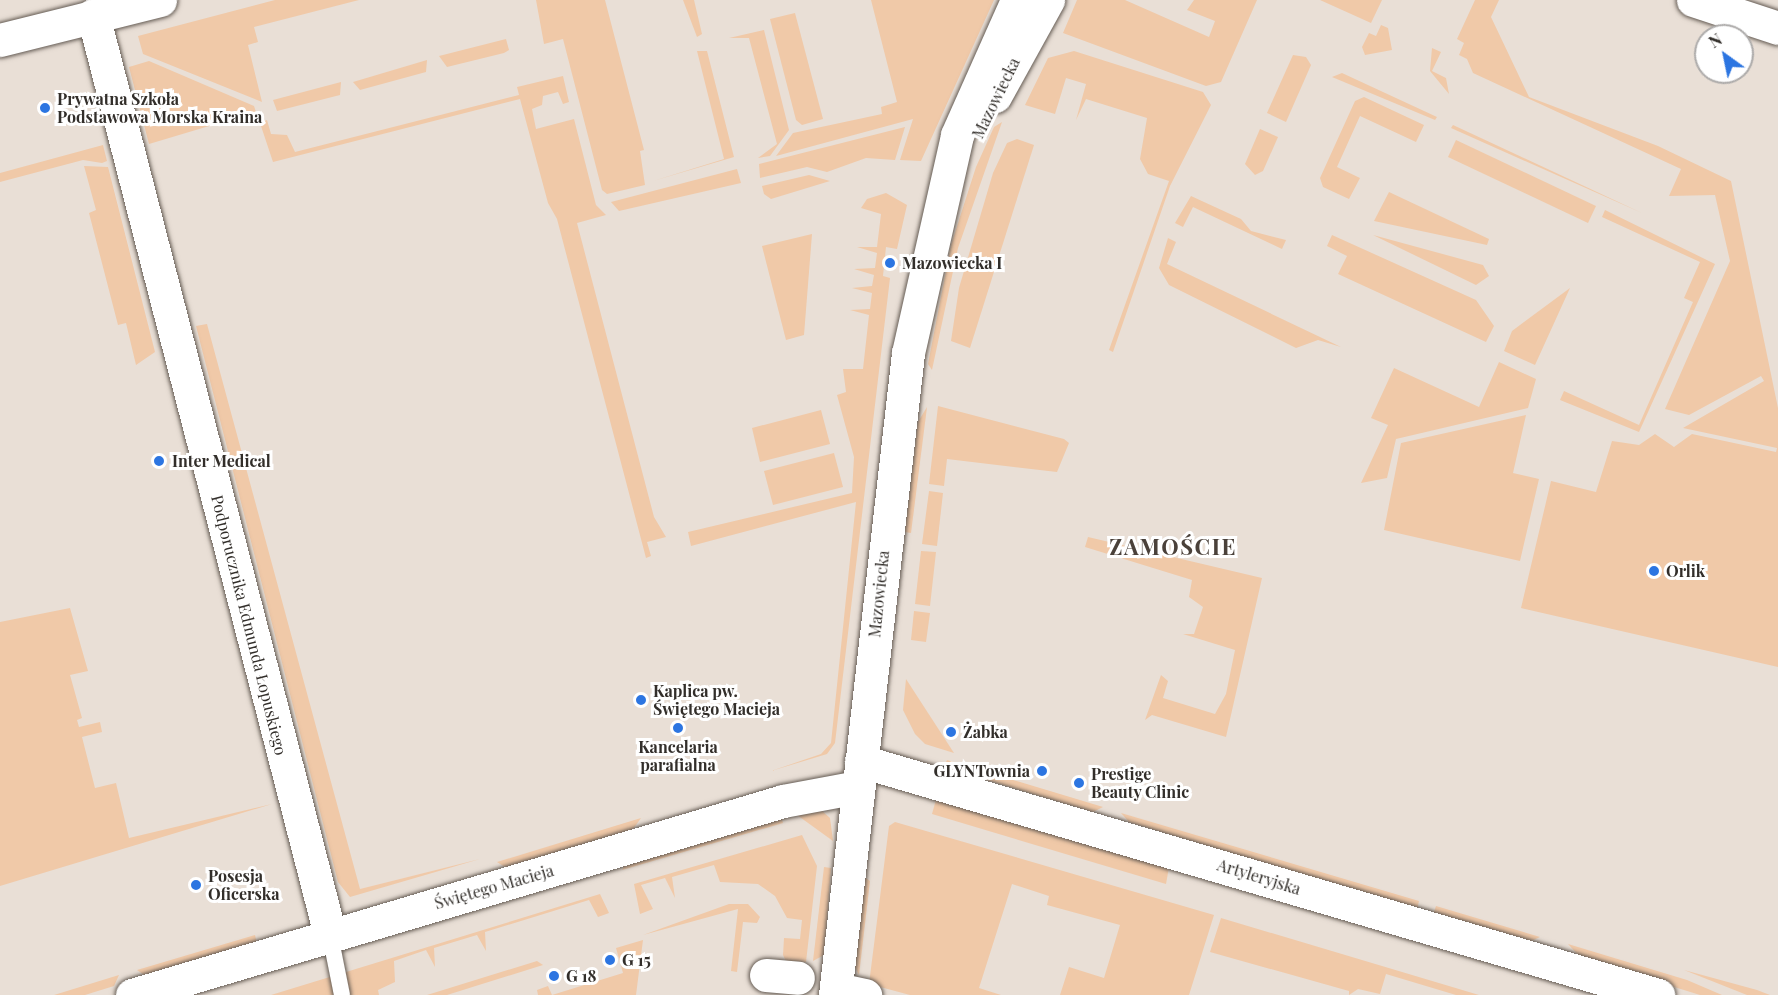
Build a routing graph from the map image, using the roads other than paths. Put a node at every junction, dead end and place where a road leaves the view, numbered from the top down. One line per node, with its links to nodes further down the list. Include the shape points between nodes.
1 (160, 0): 5 (street)
2 (1017, 0): 8 (street, Mazowiecka, via 957,135)
3 (1048, 0): 8 (street, Mazowiecka)
4 (1693, 0): 6 (street)
5 (93, 8): 7 (street); 10 (street, Podporucznika Edmunda Łopuskiego)
6 (1778, 28)
7 (0, 40)
8 (945, 196): 9 (street, Mazowiecka, via 900,405)
9 (859, 774): 10 (street, Świętego Macieja, via 783,801); 13 (street, Mazowiecka); 16 (street, Artyleryjska)
10 (330, 935): 14 (street, Świętego Macieja); 15 (lane)
11 (766, 975): 12 (street)
12 (798, 978): 13 (lane)
13 (843, 990)
14 (132, 995)
15 (342, 995)
16 (1658, 995)

